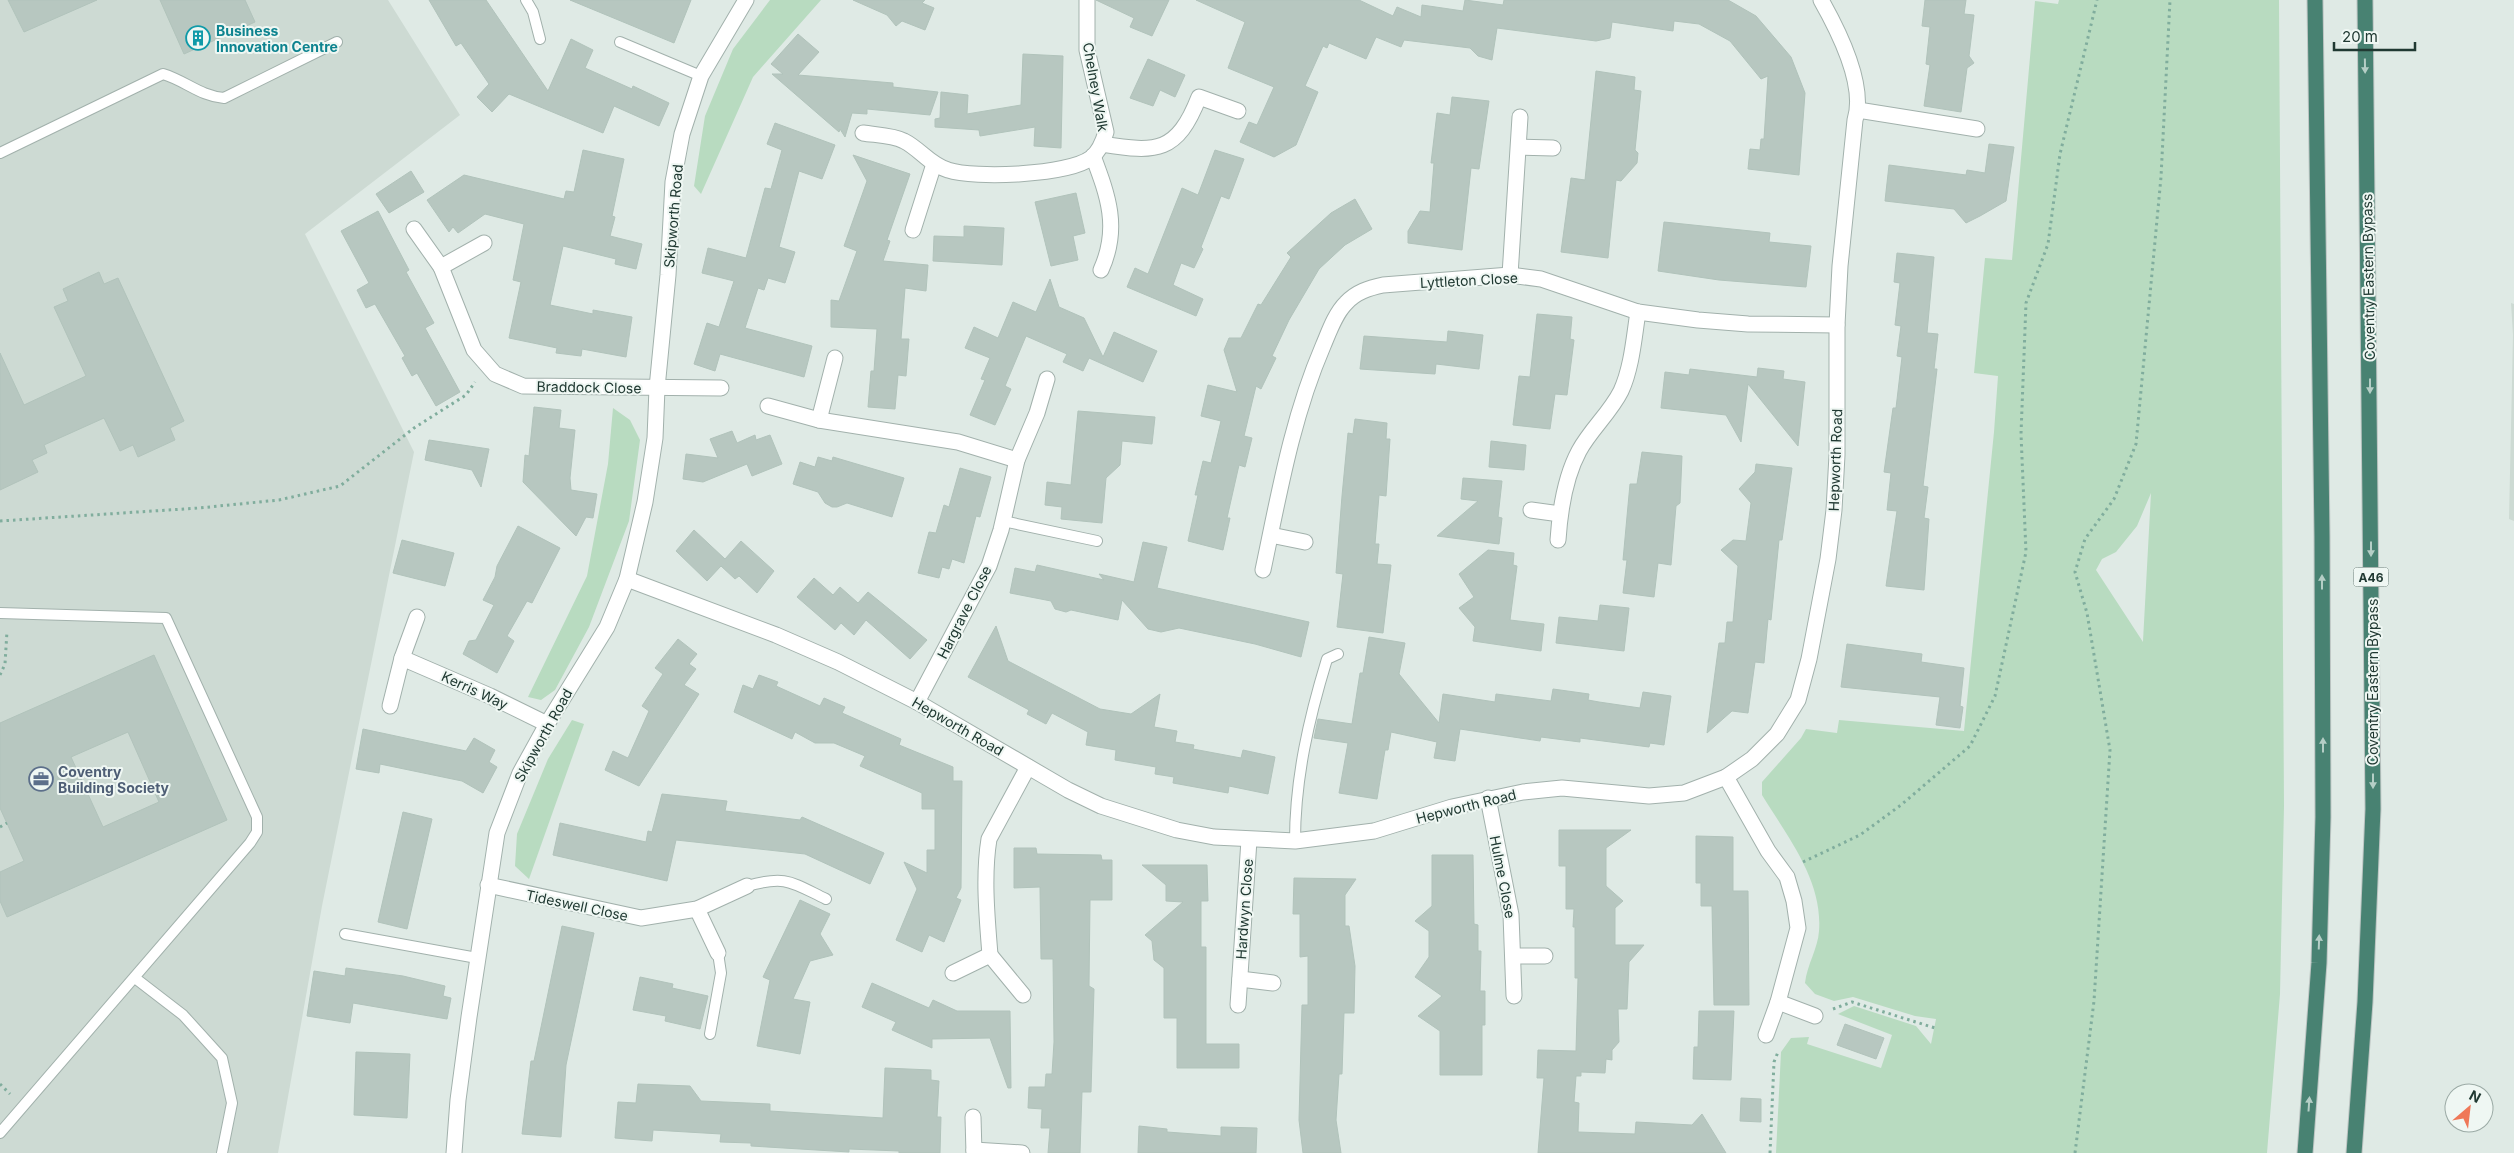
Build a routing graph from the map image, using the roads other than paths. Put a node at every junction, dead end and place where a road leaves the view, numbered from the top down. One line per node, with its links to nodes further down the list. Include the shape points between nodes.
1 (526, 0): 7 (lane, via 533,12)
2 (746, 0): 10 (street, Skipworth Road)
3 (1087, 0): 18 (street, Chelney Walk, via 1087,50 1106,132)
4 (1821, 0): 11 (street, Hepworth Road, via 1851,63)
5 (2315, 0): 84 (highway, one-way to 5, via 2319,963 2323,817)
6 (2365, 0): 85 (highway, Coventry Eastern Bypass / A46, one-way to 85, via 2373,809 2365,1002)
7 (540, 40)
8 (337, 42): 19 (lane, via 224,98 208,96 163,74)
9 (620, 42): 10 (lane)
10 (701, 76): 31 (street, Skipworth Road, via 682,134 673,182)
11 (1858, 110): 14 (street); 28 (street, Hepworth Road, via 1842,247)
12 (1238, 111): 18 (street, Chelney Walk, via 1199,97 1181,132 1164,146)
13 (1520, 117): 16 (street)
14 (1977, 129)
15 (862, 133): 20 (street, via 902,140)
16 (1519, 147): 17 (street); 26 (street)
17 (1553, 148)
18 (1098, 150): 20 (street, via 1075,165 1029,174 977,175 949,171); 25 (street, Chelney Walk, via 1110,216 1111,244)
19 (0, 153)
20 (934, 164): 22 (street)
21 (414, 229): 24 (street, Braddock Close)
22 (913, 230)
23 (484, 244): 24 (street)
24 (441, 267): 31 (street, Braddock Close, via 474,350 495,374 524,386)
25 (1101, 270)
26 (1510, 275): 27 (street, Lyttleton Close, via 1541,279); 39 (street, Lyttleton Close, via 1383,285 1362,290 1346,303 1333,322 1303,398)
27 (1638, 312): 28 (street, Lyttleton Close, via 1748,324); 37 (street, via 1622,388 1613,406 1579,450)
28 (1837, 325): 53 (street, Hepworth Road, via 1834,510 1809,659 1798,700 1777,734 1752,759)
29 (834, 358): 34 (street)
30 (1047, 379): 35 (street, Hargrave Close)
31 (657, 388): 32 (street); 44 (street, Skipworth Road, via 655,438 645,502)
32 (721, 388)
33 (768, 406): 34 (street)
34 (819, 420): 35 (street, via 958,442)
35 (1017, 460): 38 (street, Hargrave Close)
36 (1531, 510): 37 (street)
37 (1560, 514): 40 (street)
38 (1003, 521): 41 (lane); 49 (street, Hargrave Close, via 989,566)
39 (1271, 534): 42 (street); 43 (street, Lyttleton Close)
40 (1558, 540)
41 (1097, 541)
42 (1305, 542)
43 (1264, 570)
44 (627, 579): 49 (street, Hepworth Road, via 776,635); 51 (street, Skipworth Road, via 607,626)
45 (4, 613): 68 (lane, via 166,618 258,818 257,832 250,843)
46 (417, 616): 48 (street)
47 (1338, 654): 56 (lane, via 1327,659 1314,702 1299,774)
48 (402, 658): 50 (street); 51 (street, Kerris Way)
49 (917, 702): 52 (street, Hepworth Road)
50 (390, 706)
51 (547, 724): 57 (street, Skipworth Road, via 520,773 497,833)
52 (1028, 766): 55 (street, Hepworth Road, via 1101,806 1132,818 1214,837); 63 (street, via 989,839 987,911)
53 (1726, 777): 54 (street, Hepworth Road, via 1684,793 1649,796 1562,788); 73 (street, via 1782,871 1794,901 1798,928)
54 (1488, 798): 56 (street, Hepworth Road, via 1374,831); 64 (street, Hulme Close, via 1511,914)
55 (1249, 840): 56 (street, Hepworth Road); 69 (street, Hardwyn Close)
56 (1295, 841)
57 (488, 885): 60 (street, Tideswell Close, via 641,918); 66 (street, Skipworth Road)
58 (747, 886): 59 (lane, via 773,879 790,882); 60 (street, Tideswell Close)
59 (826, 898)
60 (696, 909): 62 (street)
61 (345, 934): 66 (lane)
62 (718, 953): 76 (lane, via 721,973)
63 (990, 954): 67 (street); 71 (street)
64 (1514, 956): 65 (street); 72 (street, Hulme Close)
65 (1545, 956)
66 (477, 958): 82 (street, Skipworth Road)
67 (953, 973)
68 (135, 978): 79 (lane); 81 (lane, via 183,1015 222,1058 232,1103)
69 (1240, 978): 70 (street, Hardwyn Close); 74 (street, Hardwyn Close)
70 (1273, 983)
71 (1023, 995)
72 (1514, 996)
73 (1778, 1002): 75 (street); 77 (street)
74 (1238, 1005)
75 (1814, 1016)
76 (710, 1034)
77 (1766, 1035)
78 (973, 1117): 80 (street)
79 (0, 1133)
80 (974, 1152): 83 (street)
81 (222, 1153)
82 (454, 1153)
83 (1022, 1153)
84 (2305, 1153)
85 (2354, 1153)

